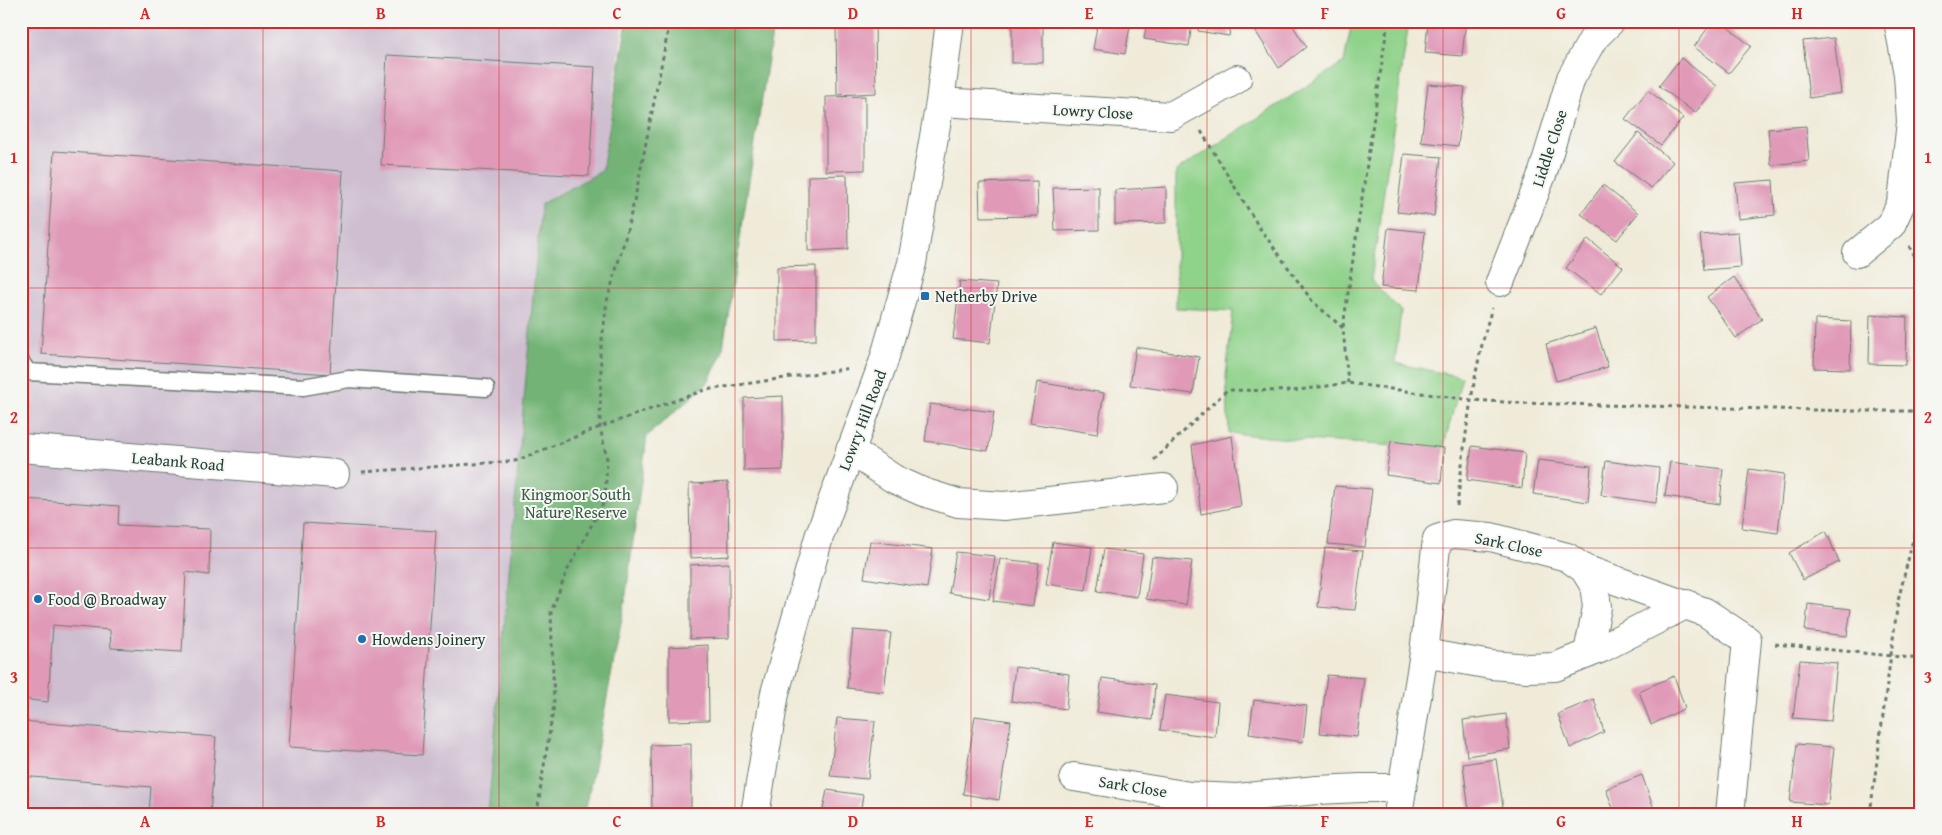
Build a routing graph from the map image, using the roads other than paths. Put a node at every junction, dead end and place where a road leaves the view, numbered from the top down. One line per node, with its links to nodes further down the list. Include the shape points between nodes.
1 (950, 21): 5 (street, Lowry Hill Road)
2 (1611, 21): 7 (street, Liddle Close, via 1593,39 1571,78 1543,172)
3 (1898, 21): 6 (street, via 1908,74 1911,122 1908,162 1902,201)
4 (1236, 79): 5 (street, Lowry Close, via 1171,116)
5 (940, 102): 11 (street, Lowry Hill Road, via 912,264 883,363)
6 (1874, 248)
7 (1500, 282)
8 (21, 362): 9 (lane, via 28,372 303,387 349,380)
9 (486, 388)
10 (21, 448): 12 (street, Leabank Road)
11 (850, 450): 13 (street, via 894,479 958,503 1004,506); 20 (street, Lowry Hill Road, via 819,537 774,693)
12 (335, 474)
13 (1164, 488)
14 (1584, 569): 15 (street, Sark Close); 16 (street, Sark Close, via 1568,556 1490,537 1453,534 1437,539); 17 (street, via 1594,585 1597,607)
15 (1687, 604): 17 (street); 21 (street, Sark Close, via 1747,640)
16 (1424, 653): 17 (street, via 1528,668 1555,667); 19 (street, Sark Close)
17 (1588, 653)
18 (1074, 777): 19 (street, Sark Close, via 1190,796 1237,798 1361,788)
19 (1400, 801)
20 (755, 814)
21 (1730, 814)

